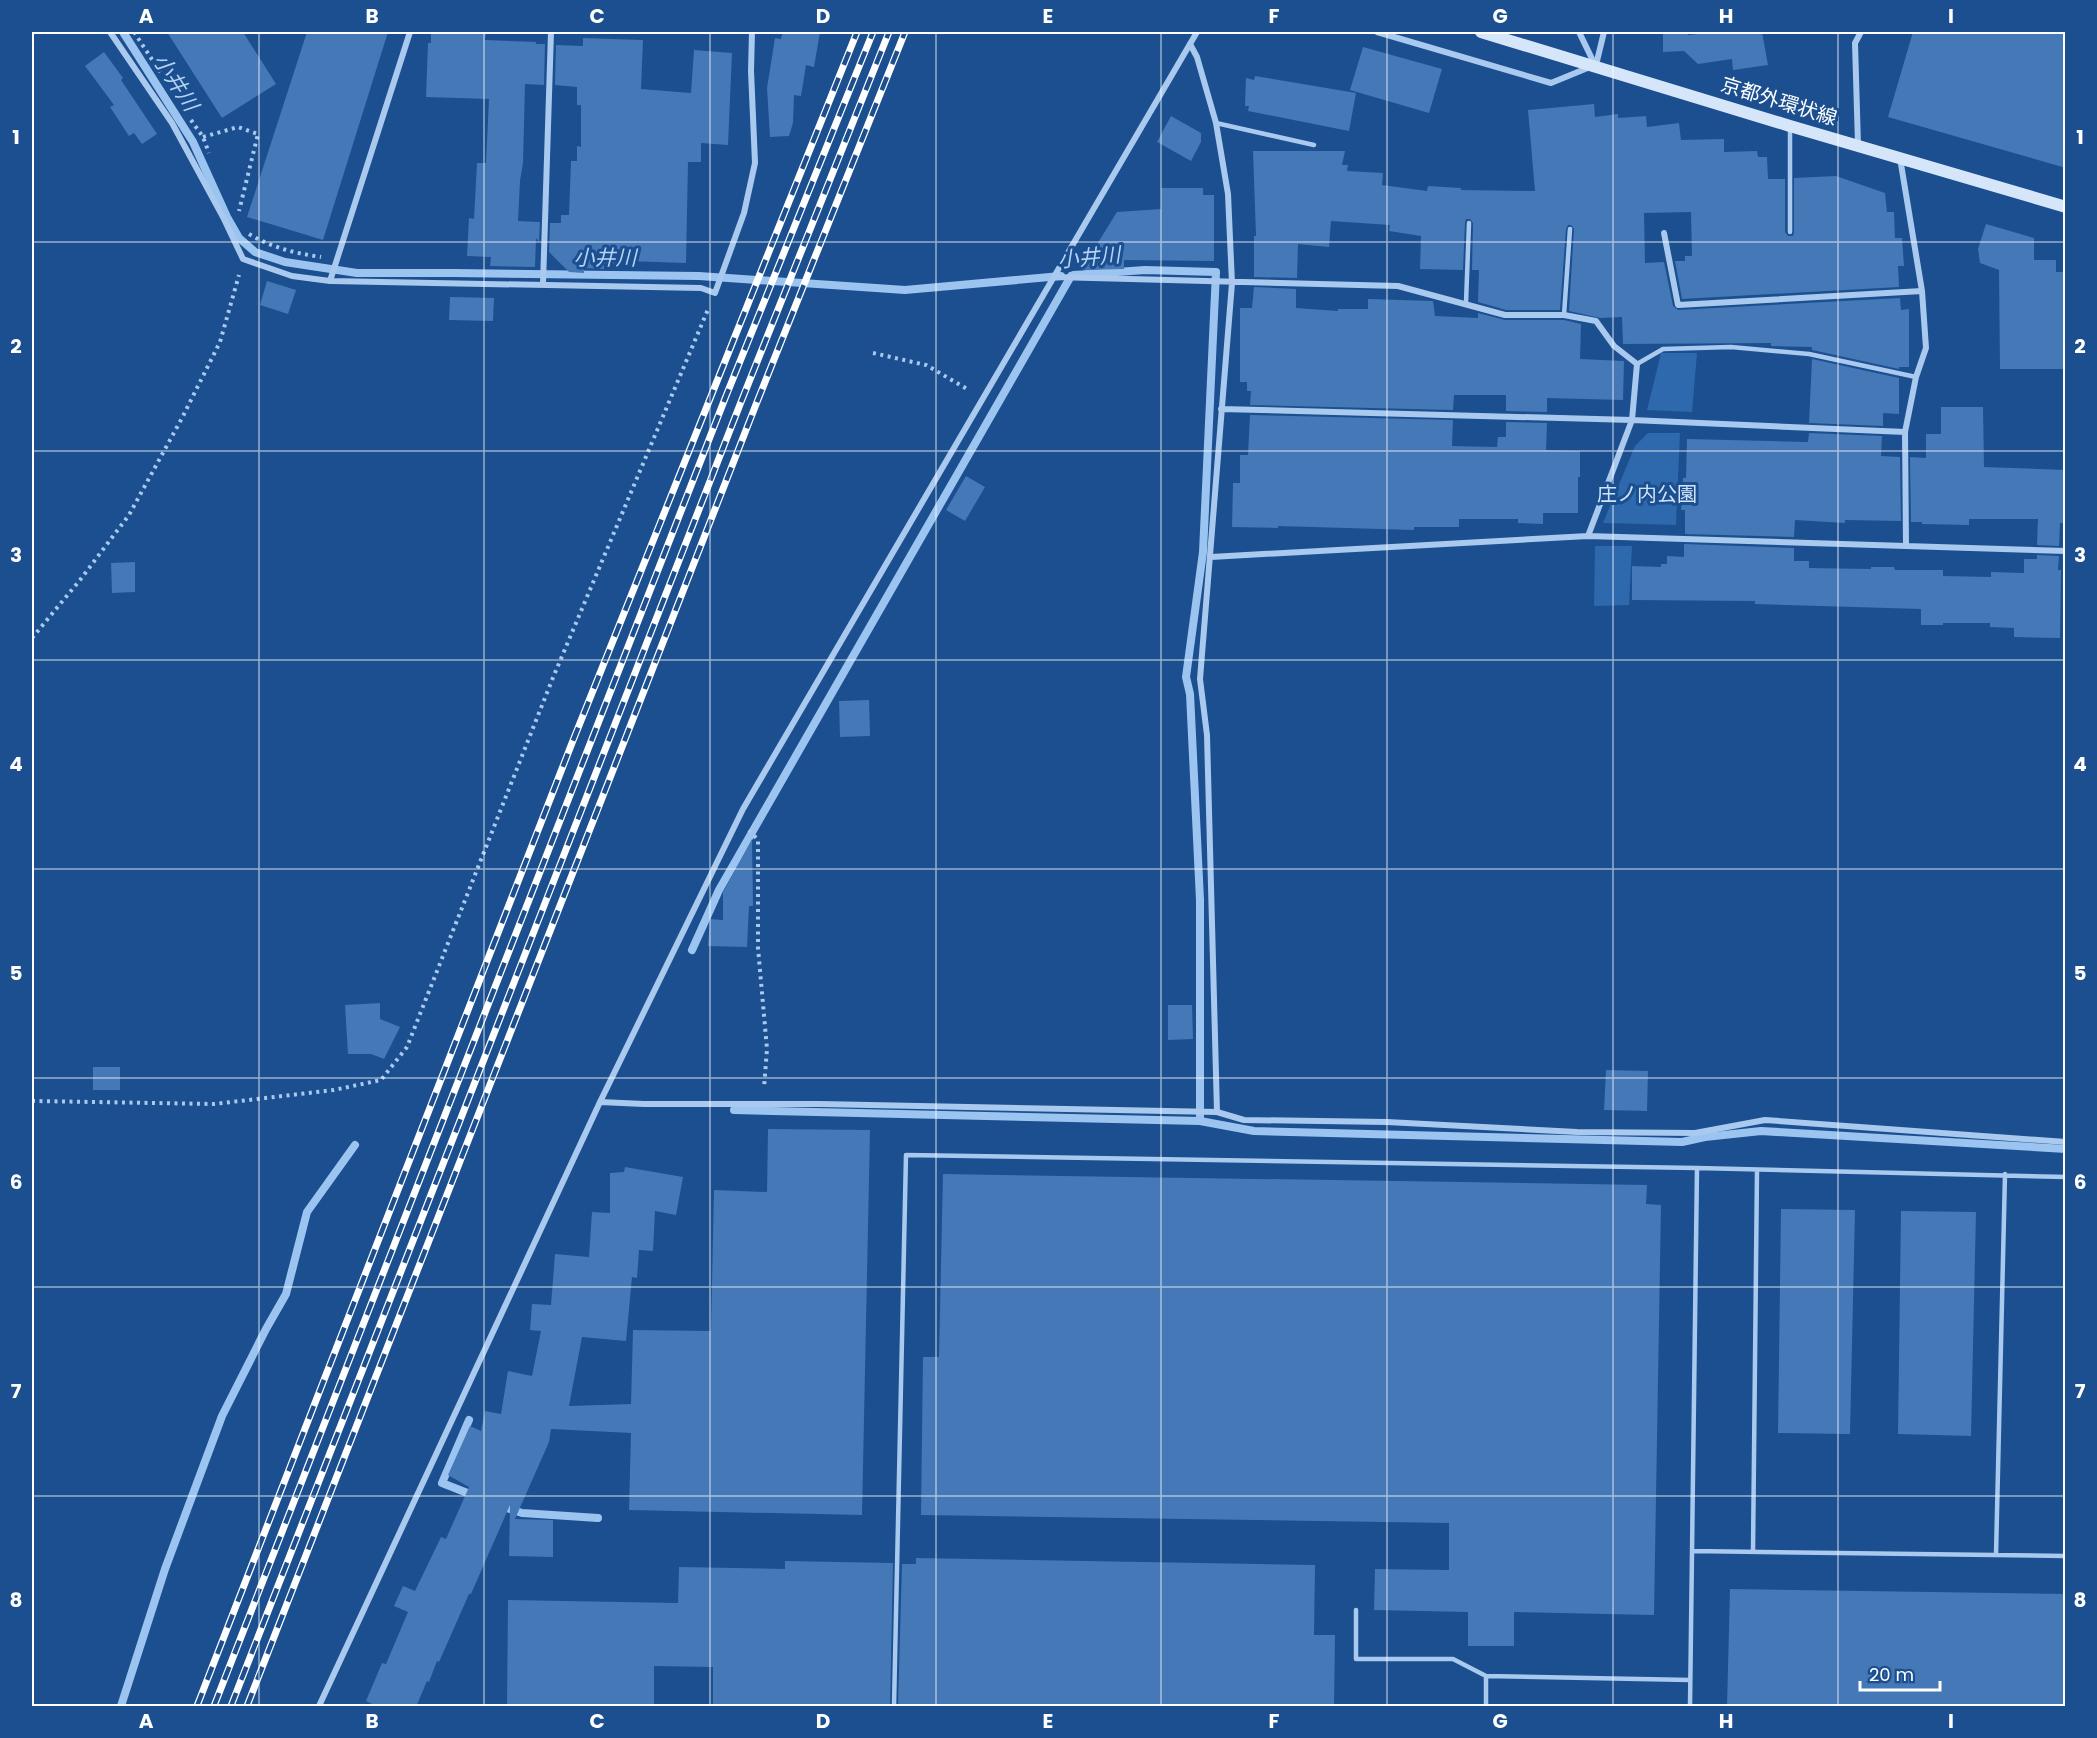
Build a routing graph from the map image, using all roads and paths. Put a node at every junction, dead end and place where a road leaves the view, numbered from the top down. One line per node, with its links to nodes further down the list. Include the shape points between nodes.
1 (110, 32): 30 (street, via 172,123)
2 (134, 32): 14 (path)
3 (410, 32): 31 (street)
4 (551, 32): 35 (street)
5 (752, 32): 37 (street, via 755,163 744,213)
6 (1197, 32): 12 (street)
7 (1377, 32): 13 (street, via 1551,83)
8 (1481, 32): 13 (main road, 京都外環状線)
9 (1579, 32): 13 (street)
10 (1604, 32): 13 (street)
11 (1861, 32): 20 (street, via 1855,43)
12 (1190, 44): 16 (street); 32 (street)
13 (1596, 65): 17 (main road, 京都外環状線)
14 (164, 78)
15 (188, 116): 18 (path)
16 (1216, 123): 19 (lane); 34 (street, via 1228,194)
17 (1790, 126): 20 (main road, 京都外環状線); 27 (lane)
18 (203, 137): 22 (path); 23 (path, via 238,127 258,134 238,214)
19 (1314, 145)
20 (1858, 145): 21 (main road, 京都外環状線)
21 (1900, 158): 24 (main road, 京都外環状線); 36 (street)
22 (212, 160)
23 (234, 206)
24 (2066, 207)
25 (1469, 223): 38 (lane)
26 (1570, 229): 39 (lane)
27 (1790, 232)
28 (247, 233): 31 (path, via 267,245)
29 (1664, 233): 36 (street, via 1678,305)
30 (243, 259): 33 (street, via 292,276); 51 (path, via 220,342 129,515)
31 (337, 260): 33 (street)
32 (1054, 276): 34 (street); 43 (street)
33 (330, 281): 35 (street)
34 (1232, 283): 38 (street, via 1398,286); 44 (street)
35 (543, 284): 37 (street, via 700,288)
36 (1922, 291): 42 (street, via 1926,348)
37 (715, 293): 53 (path, via 552,680 407,1047 381,1080 334,1090 214,1104)
38 (1466, 303): 39 (street, via 1505,315)
39 (1564, 315): 41 (street, via 1596,321 1614,346)
40 (873, 353): 43 (path, via 926,365)
41 (1638, 364): 42 (lane, via 1663,349 1731,347 1809,354); 45 (street)
42 (1916, 377): 46 (street)
43 (983, 398): 52 (street)
44 (1221, 409): 45 (street); 50 (street)
45 (1632, 420): 46 (street); 47 (street)
46 (1905, 432): 48 (street)
47 (1588, 536): 48 (street); 50 (street)
48 (1906, 545): 49 (street)
49 (2066, 551)
50 (1211, 557): 56 (street, via 1200,679 1207,735)
51 (32, 638)
52 (739, 817): 54 (street); 55 (path, via 758,840 758,948 767,1049)
53 (32, 1101)
54 (600, 1102): 55 (street); 69 (street)
55 (762, 1104): 56 (street)
56 (1217, 1112): 57 (street, via 1244,1120 1387,1122 1577,1132 1695,1133 1765,1120)
57 (2066, 1142)
58 (1697, 1168): 59 (lane); 62 (lane); 70 (lane, via 906,1155)
59 (1757, 1170): 60 (lane); 63 (lane)
60 (2004, 1174): 61 (lane); 64 (lane)
61 (2066, 1177)
62 (1692, 1551): 63 (lane); 68 (lane)
63 (1753, 1552): 64 (lane)
64 (1996, 1555): 65 (lane)
65 (2066, 1556)
66 (1356, 1610): 67 (lane, via 1356,1659 1453,1659)
67 (1486, 1677): 68 (lane); 71 (lane)
68 (1690, 1680): 72 (lane)
69 (319, 1707)
70 (894, 1707)
71 (1486, 1707)
72 (1690, 1707)

